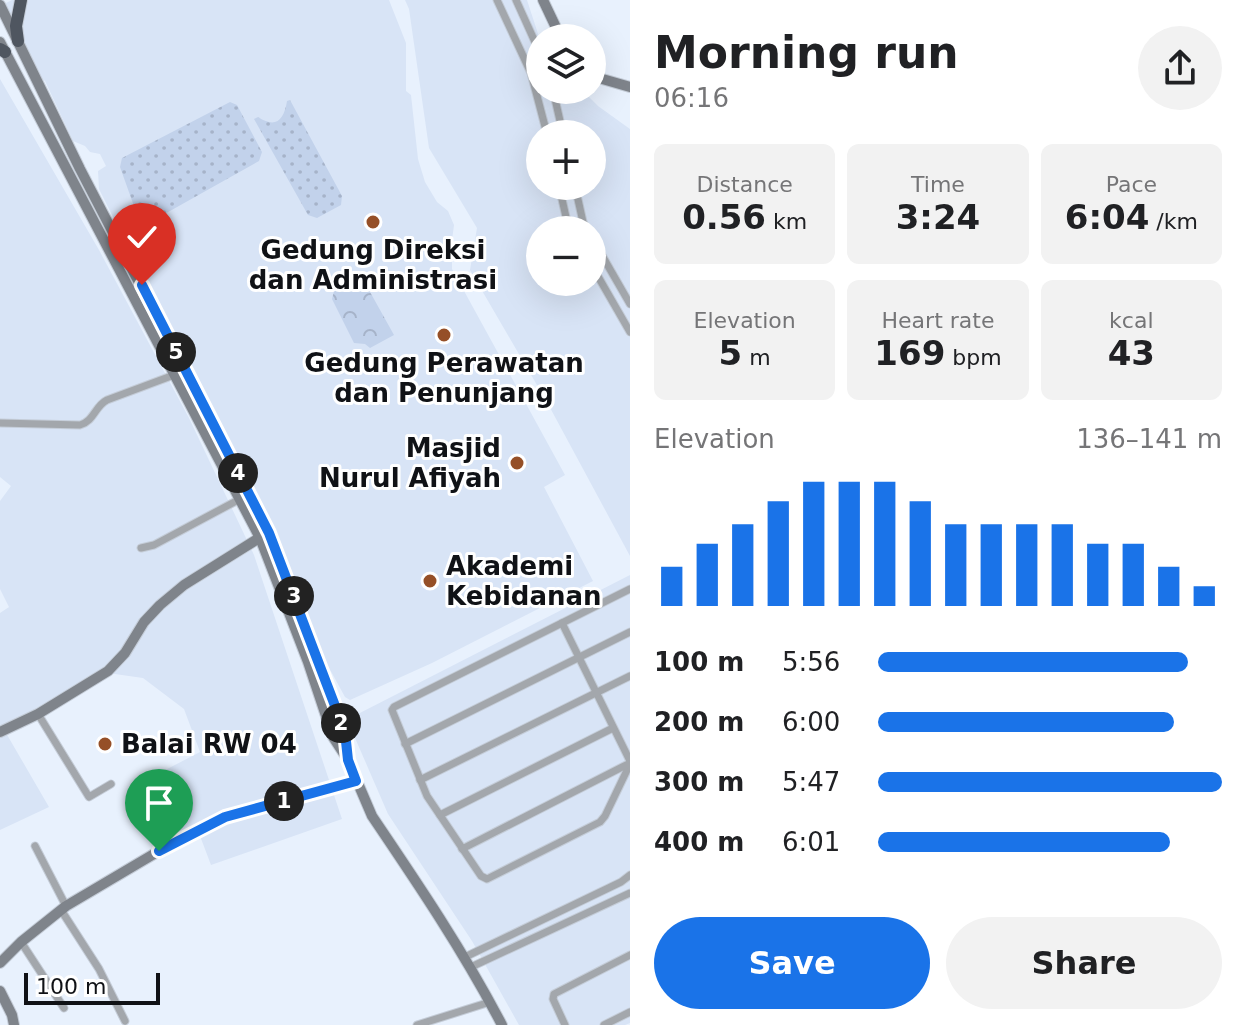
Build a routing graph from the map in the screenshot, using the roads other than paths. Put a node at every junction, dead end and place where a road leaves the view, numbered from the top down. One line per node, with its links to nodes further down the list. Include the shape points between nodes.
1 (21, 0): 8 (highway)
2 (497, 0): 10 (street)
3 (516, 0): 6 (street)
4 (543, 0): 7 (main road)
5 (0, 5): 8 (main road)
6 (527, 24)
7 (554, 24)
8 (18, 41): 13 (main road)
9 (2, 48): 15 (main road)
10 (526, 62)
11 (606, 80): 12 (main road)
12 (630, 87)
13 (130, 261): 15 (main road); 22 (main road)
14 (606, 262): 17 (street)
15 (118, 268): 19 (main road)
16 (606, 290): 18 (street)
17 (630, 304)
18 (630, 332)
19 (174, 375): 20 (street, via 101,403 80,425); 21 (main road)
20 (0, 423)
21 (240, 499): 22 (main road); 23 (street)
22 (264, 535): 30 (main road, via 184,585 144,622 108,671); 36 (main road, via 324,690 333,737)
23 (141, 548)
24 (630, 589): 25 (street)
25 (562, 623): 27 (street); 33 (street, via 394,707)
26 (630, 632): 27 (street)
27 (579, 658): 29 (street); 33 (street)
28 (630, 676): 29 (street)
29 (596, 693): 31 (street); 35 (street)
30 (38, 714): 32 (main road); 37 (street, via 89,797)
31 (613, 728): 34 (street); 38 (street)
32 (1, 729)
33 (405, 744): 35 (street)
34 (630, 763): 40 (street); 40 (street, via 600,822 487,879)
35 (420, 780): 38 (street)
36 (356, 781): 43 (main road, via 225,817); 46 (main road, via 372,816)
37 (111, 784)
38 (440, 815): 40 (street)
39 (35, 846): 43 (street)
40 (462, 849)
41 (630, 875): 46 (street)
42 (630, 893): 46 (street)
43 (63, 908): 44 (main road); 52 (street)
44 (21, 942): 47 (main road); 50 (street)
45 (630, 955): 56 (street, via 554,994)
46 (468, 962): 49 (main road)
47 (0, 963)
48 (0, 991): 53 (main road)
49 (490, 1002): 54 (street); 55 (main road)
50 (64, 1008)
51 (630, 1012): 57 (street)
52 (125, 1021)
53 (14, 1025)
54 (417, 1025)
55 (502, 1025)
56 (565, 1025)
57 (604, 1025)

